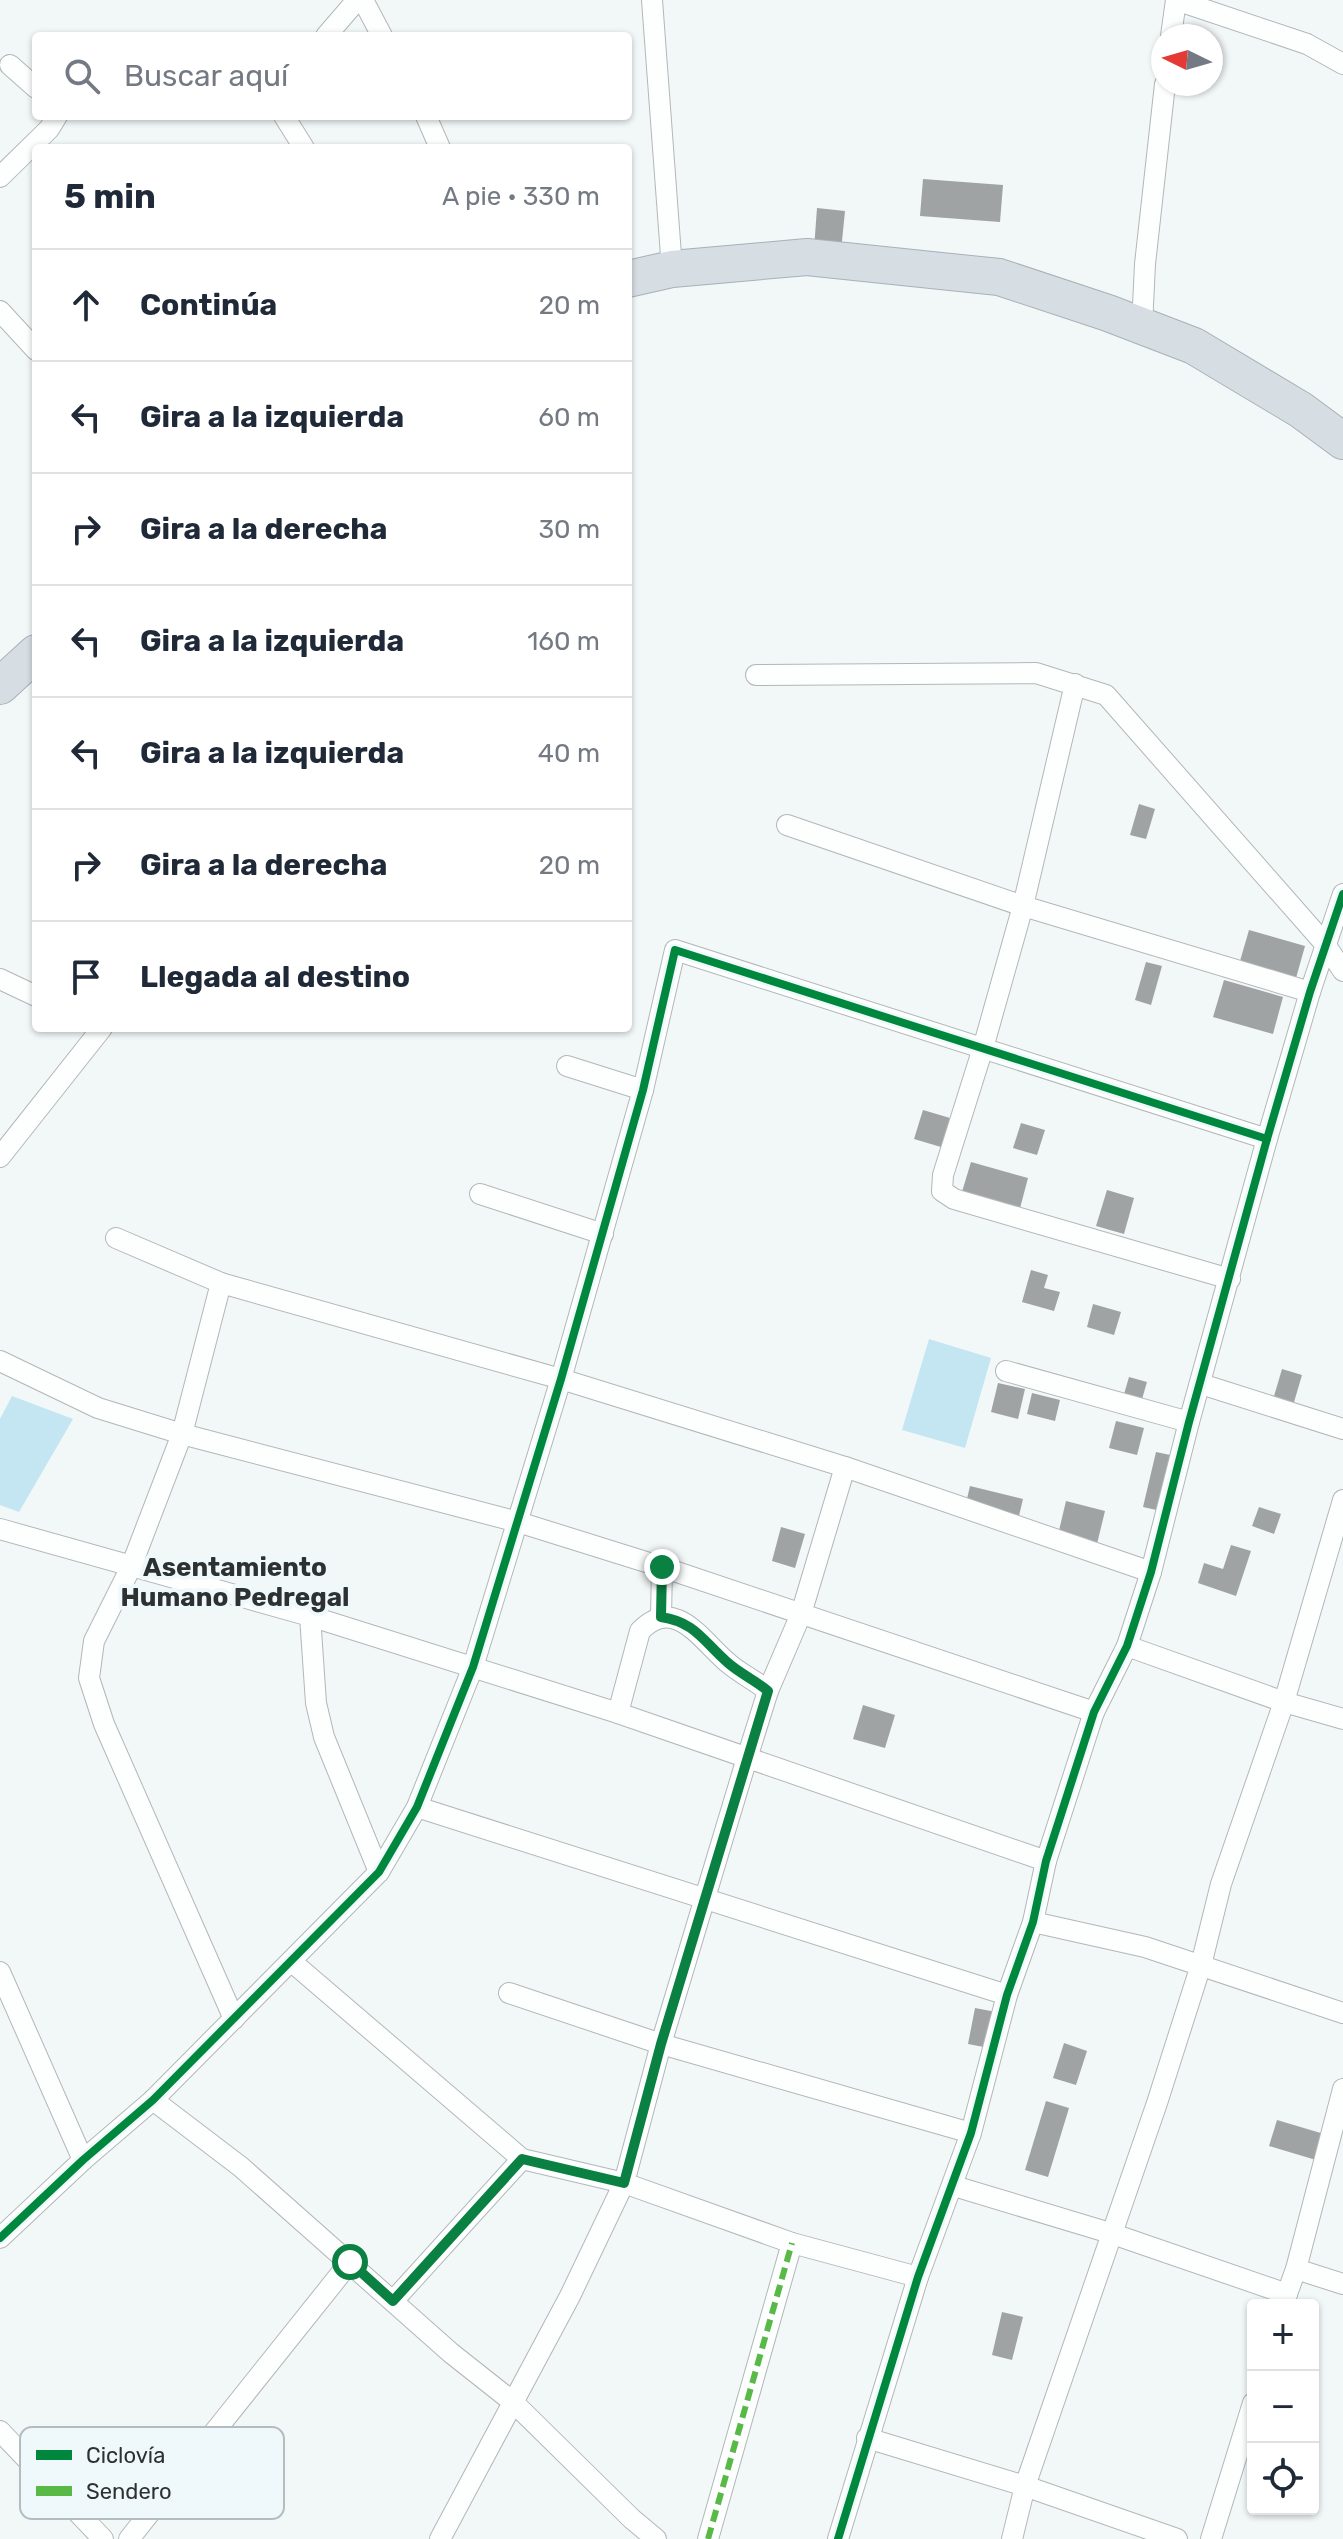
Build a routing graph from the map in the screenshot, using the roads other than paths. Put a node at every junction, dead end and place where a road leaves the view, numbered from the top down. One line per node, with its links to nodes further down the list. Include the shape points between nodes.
1 (360, 0): 5 (street); 6 (street)
2 (652, 0): 19 (street)
3 (1176, 0): 4 (street); 7 (street, via 1307,44)
4 (1173, 24)
5 (330, 32)
6 (380, 32)
7 (1343, 64)
8 (10, 65): 9 (street)
9 (32, 84)
10 (1164, 96): 22 (street)
11 (55, 120): 14 (street)
12 (286, 120): 15 (street)
13 (428, 120): 16 (street)
14 (34, 144)
15 (302, 144)
16 (438, 144)
17 (32, 146): 18 (street)
18 (0, 177)
19 (672, 269): 20 (highway); 22 (highway, via 807,257 999,277)
20 (632, 278)
21 (0, 311): 23 (street)
22 (1142, 326): 24 (highway, via 1194,346)
23 (32, 346)
24 (1343, 441)
25 (32, 657): 28 (highway)
26 (756, 675): 27 (street, via 1036,673)
27 (1075, 684): 31 (street); 32 (street, via 1106,695)
28 (0, 686)
29 (787, 825): 31 (street)
30 (1343, 894): 32 (street)
31 (1023, 906): 35 (street); 38 (street)
32 (1325, 944): 33 (street); 35 (street)
33 (1343, 971)
34 (0, 979): 36 (street)
35 (1310, 992): 41 (street)
36 (32, 994)
37 (99, 1032): 42 (street)
38 (983, 1048): 40 (street, via 675,950); 41 (street); 46 (street, via 942,1191 954,1199)
39 (567, 1066): 40 (street)
40 (643, 1090): 44 (street)
41 (1267, 1139): 46 (street)
42 (0, 1157)
43 (480, 1194): 44 (street)
44 (603, 1234): 50 (street)
45 (116, 1238): 47 (street)
46 (1230, 1279): 51 (street)
47 (221, 1283): 50 (street); 54 (street)
48 (0, 1361): 54 (street, via 98,1408)
49 (1006, 1371): 52 (street)
50 (561, 1379): 55 (street); 57 (street)
51 (1201, 1384): 52 (street); 53 (street)
52 (1189, 1422): 61 (street)
53 (1343, 1429)
54 (182, 1434): 57 (street); 59 (street)
55 (845, 1467): 61 (street); 62 (street)
56 (1343, 1500): 68 (street)
57 (518, 1522): 60 (street); 66 (street)
58 (0, 1529): 59 (street)
59 (131, 1567): 63 (street); 84 (street, via 94,1641 89,1678 104,1724)
60 (662, 1567): 62 (street); 64 (street)
61 (1151, 1572): 65 (street)
62 (801, 1614): 67 (street); 69 (street)
63 (310, 1616): 66 (street); 75 (street, via 316,1703 324,1737)
64 (661, 1617): 67 (street, via 695,1630 727,1662); 70 (street, via 640,1631)
65 (1127, 1646): 68 (street); 69 (street)
66 (473, 1667): 70 (street); 73 (street)
67 (768, 1691): 72 (street)
68 (1284, 1702): 71 (street); 79 (street, via 1221,1884)
69 (1094, 1712): 74 (street)
70 (618, 1713): 72 (street)
71 (1343, 1719)
72 (747, 1758): 74 (street); 76 (street)
73 (417, 1807): 75 (street); 76 (street)
74 (1046, 1861): 77 (street)
75 (379, 1872): 78 (street)
76 (706, 1898): 82 (street); 85 (street)
77 (1033, 1922): 79 (street); 82 (street)
78 (292, 1962): 84 (street); 90 (street)
79 (1201, 1965): 83 (street); 94 (street)
80 (0, 1972): 91 (street)
81 (509, 1993): 85 (street)
82 (1007, 1995): 89 (street)
83 (1343, 2013)
84 (234, 2019): 87 (street)
85 (661, 2044): 89 (street); 92 (street)
86 (1343, 2089): 88 (street)
87 (153, 2100): 91 (street); 97 (street, via 241,2167)
88 (1340, 2113): 98 (street)
89 (971, 2133): 93 (street)
90 (522, 2159): 92 (street); 103 (street)
91 (83, 2160): 95 (street)
92 (624, 2183): 96 (street); 104 (street)
93 (954, 2186): 94 (street); 99 (street)
94 (1110, 2233): 101 (street); 110 (street)
95 (0, 2238)
96 (792, 2243): 99 (street); 117 (street)
97 (350, 2262): 103 (street); 106 (street)
98 (1296, 2269): 100 (street); 102 (street)
99 (918, 2277): 108 (street)
100 (1343, 2284)
101 (1282, 2299)
102 (1285, 2299)
103 (393, 2301): 104 (street)
104 (513, 2402): 115 (street); 116 (street)
105 (1247, 2422): 121 (street)
106 (218, 2427)
107 (0, 2431): 109 (street)
108 (867, 2438): 110 (street); 118 (street)
109 (20, 2452)
110 (1025, 2486): 119 (street); 120 (street)
111 (84, 2519): 113 (street)
112 (145, 2519): 114 (street)
113 (103, 2539)
114 (129, 2539)
115 (440, 2539)
116 (656, 2539)
117 (708, 2539)
118 (838, 2539)
119 (1012, 2539)
120 (1177, 2539)
121 (1211, 2539)

